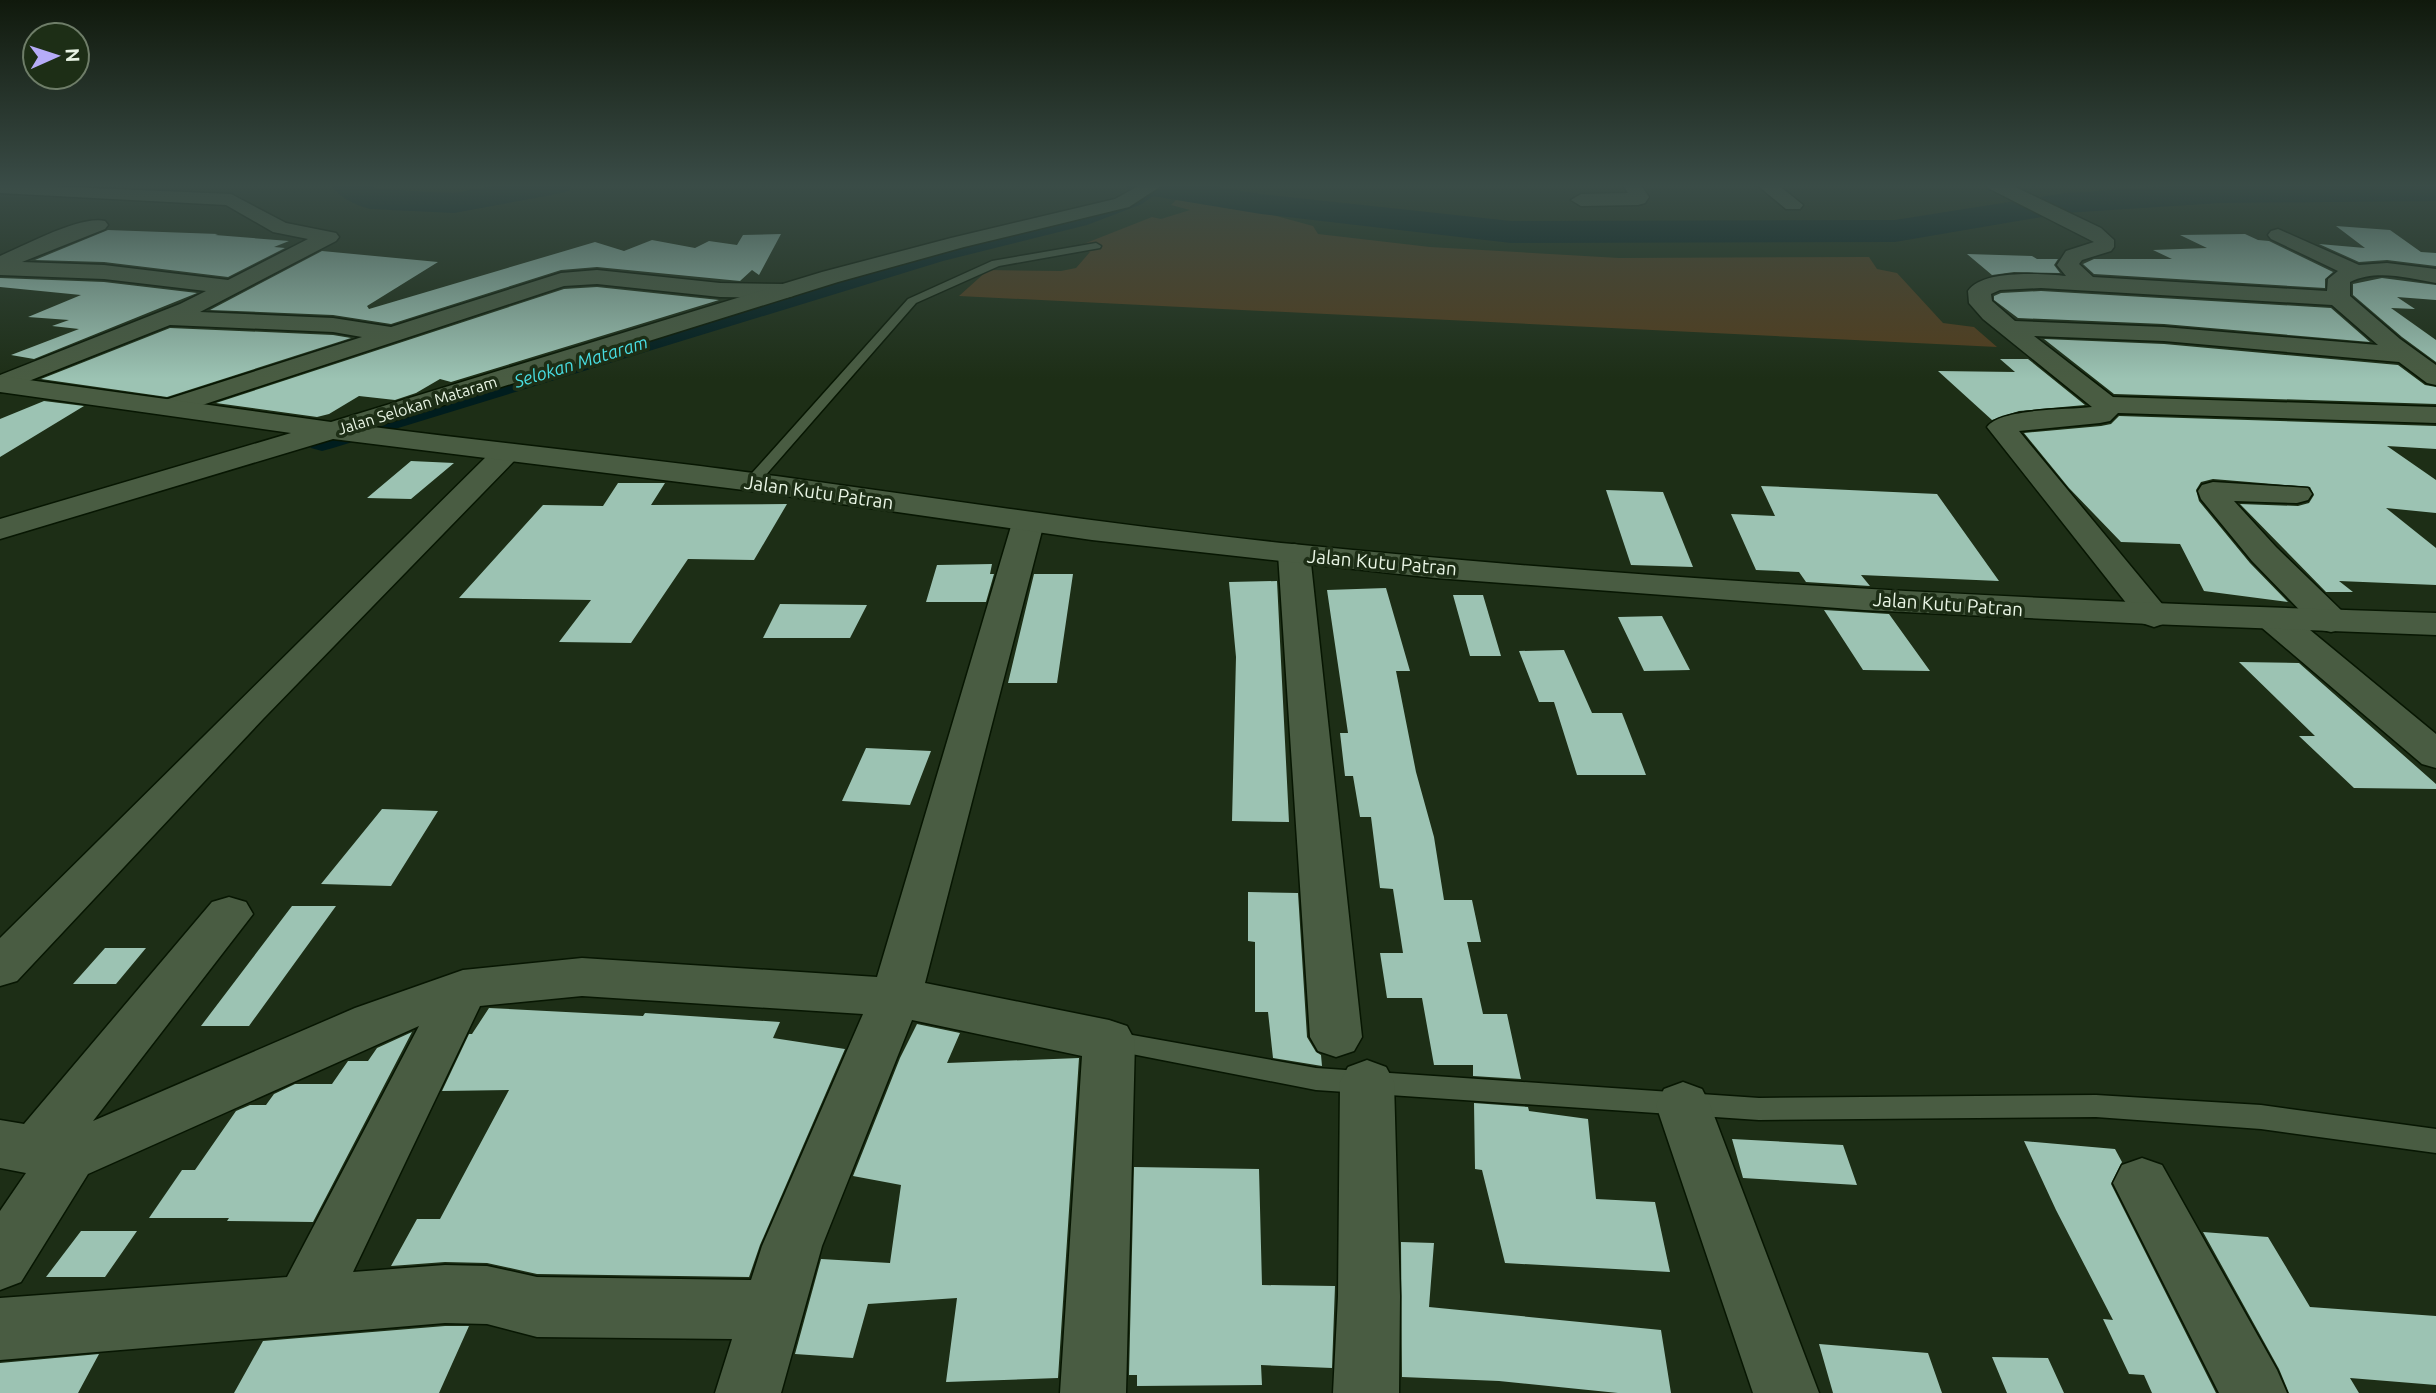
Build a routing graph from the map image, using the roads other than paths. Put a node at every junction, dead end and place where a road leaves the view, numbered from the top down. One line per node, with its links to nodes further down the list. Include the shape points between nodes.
1 (37, 249): 7 (street)
2 (305, 249): 12 (street)
3 (933, 249): 13 (street, Jalan Selokan Mataram)
4 (1078, 249): 28 (lane, via 996,263 912,301)
5 (2097, 249): 11 (street, via 2074,256 2068,265)
6 (2308, 249): 8 (street)
7 (0, 266): 9 (street)
8 (2355, 271): 10 (street); 15 (street, via 2339,279)
9 (104, 272): 12 (street); 14 (street)
10 (2436, 276)
11 (2086, 283): 15 (street); 17 (street, via 1996,284 1979,291 1981,303)
12 (230, 287): 16 (street)
13 (785, 291): 18 (street, via 720,290 597,277 561,280); 26 (street, Jalan Selokan Mataram)
14 (53, 294)
15 (2338, 298): 20 (street)
16 (166, 318): 18 (street, via 333,326); 22 (street)
17 (2009, 328): 20 (street); 23 (street)
18 (394, 334): 24 (street)
19 (2436, 346): 20 (street)
20 (2398, 349): 21 (street)
21 (2436, 377)
22 (1, 384): 24 (street, Jalan Kutu Patran)
23 (2106, 405): 25 (street); 33 (street, via 2100,415 2001,427)
24 (172, 407): 26 (street, Jalan Kutu Patran)
25 (2436, 415)
26 (341, 430): 27 (street, Jalan Kutu Patran); 31 (street, Jalan Selokan Mataram)
27 (506, 453): 28 (street, Jalan Kutu Patran); 39 (street)
28 (752, 482): 30 (street, Jalan Kutu Patran)
29 (2297, 494): 35 (street, via 2213,491 2264,554)
30 (1028, 523): 32 (street, Jalan Kutu Patran); 41 (street)
31 (0, 529)
32 (1294, 554): 33 (street, Jalan Kutu Patran, via 1576,579); 43 (street)
33 (2154, 616): 34 (street, Jalan Kutu Patran)
34 (2274, 620): 35 (street, Jalan Kutu Patran); 37 (street)
35 (2331, 621): 36 (street, Jalan Kutu Patran)
36 (2436, 624)
37 (2436, 755)
38 (229, 914): 46 (street)
39 (0, 968)
40 (463, 989): 41 (street, via 582,976); 46 (street); 49 (street)
41 (896, 997): 42 (street); 50 (street, via 797,1235)
42 (1109, 1041): 43 (lane, via 1316,1079); 54 (street)
43 (1351, 1059): 44 (lane); 55 (street, via 1369,1296)
44 (1682, 1105): 45 (lane, via 1759,1109 2096,1107 2260,1117); 56 (street)
45 (2436, 1141)
46 (35, 1150): 48 (street)
47 (2142, 1183): 57 (street)
48 (0, 1262)
49 (305, 1305): 50 (street, via 445,1294 487,1295 537,1307); 51 (street)
50 (771, 1310): 52 (street)
51 (0, 1329)
52 (748, 1393): 53 (street)
53 (766, 1393)
54 (1093, 1393)
55 (1366, 1393)
56 (1786, 1393)
57 (2254, 1393)

